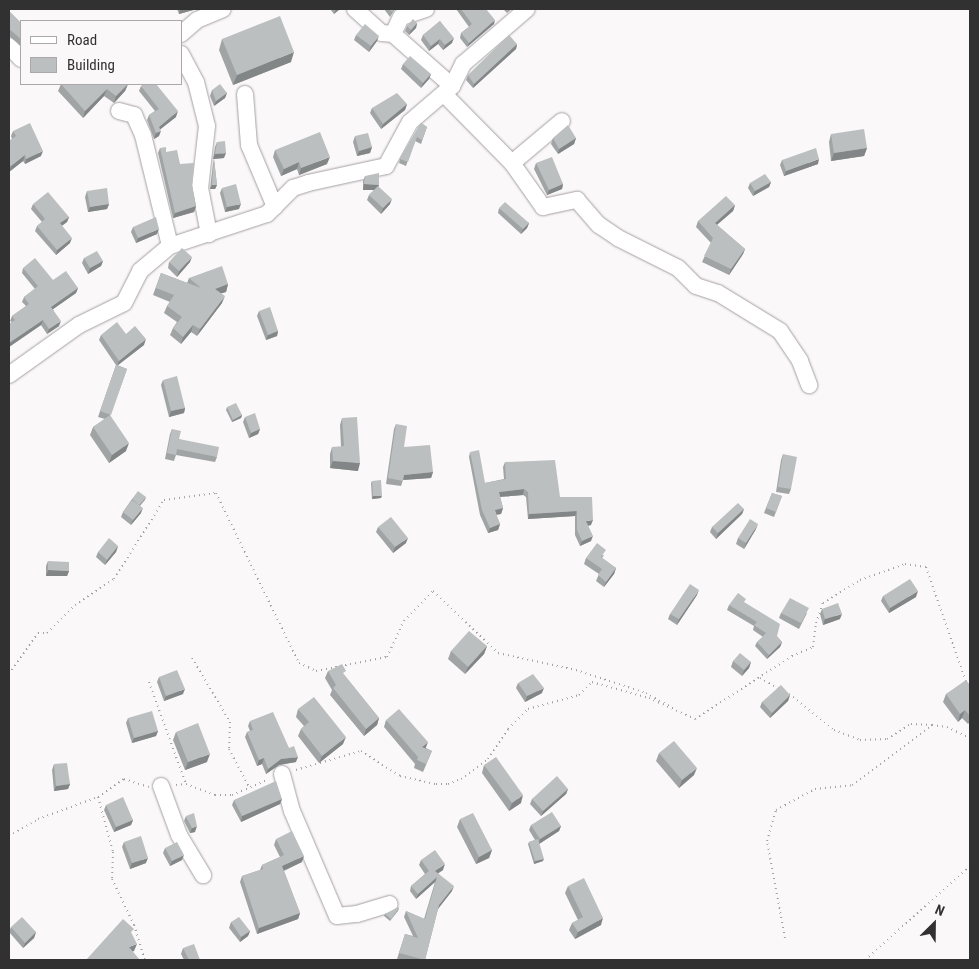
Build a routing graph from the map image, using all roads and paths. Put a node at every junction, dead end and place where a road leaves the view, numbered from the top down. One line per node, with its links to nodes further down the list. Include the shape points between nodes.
1 (223, 9): 5 (street, via 197,20)
2 (355, 9): 6 (street, via 382,33)
3 (426, 9): 6 (street, via 400,16)
4 (527, 9): 10 (street, via 463,64)
5 (182, 33)
6 (393, 34): 10 (street)
7 (9, 46): 9 (street)
8 (182, 56): 16 (street, via 196,82 207,126 200,188)
9 (20, 58)
10 (448, 90): 14 (street); 15 (street, via 410,122 386,166 293,188)
11 (245, 94): 15 (street, via 249,145)
12 (119, 111): 17 (street, via 134,115 143,135)
13 (562, 121): 14 (street)
14 (512, 163): 19 (street, via 543,207 577,200 599,225 618,238 678,268 696,286 718,293 780,332 800,361)
15 (275, 207): 16 (street, via 267,214)
16 (209, 234): 17 (street)
17 (170, 246): 18 (street, via 140,271 124,303 79,325)
18 (9, 375)
19 (809, 384)
20 (192, 658): 31 (path, via 230,722 229,749)
21 (9, 674): 25 (path, via 38,633 47,633 75,605 114,579 164,500 216,493 299,663 316,671 388,657 404,621 433,591 498,653 576,670 646,693)
22 (760, 678): 24 (path, via 792,656 813,647 823,603 860,580 905,564 926,567); 25 (path); 26 (path, via 790,695 834,730 860,740 887,739 910,724)
23 (149, 682): 29 (path)
24 (967, 684)
25 (695, 719): 28 (path, via 649,698 592,682 579,694 528,710 508,729 488,759 461,779 448,784 420,782 400,776 361,750)
26 (932, 725): 27 (path, via 947,727); 37 (path, via 852,785 815,789 776,810 767,841)
27 (970, 738)
28 (282, 774): 31 (path); 36 (street, via 292,811 337,916 357,914)
29 (186, 784): 30 (path); 31 (path, via 215,795 232,796)
30 (161, 786): 32 (path, via 149,787 124,779); 35 (street, via 179,835)
31 (249, 787)
32 (98, 797): 33 (path, via 38,819); 38 (path, via 113,852 112,879 134,925)
33 (9, 836)
34 (970, 866): 39 (path)
35 (203, 875)
36 (389, 904)
37 (785, 938)
38 (145, 960)
39 (865, 960)

